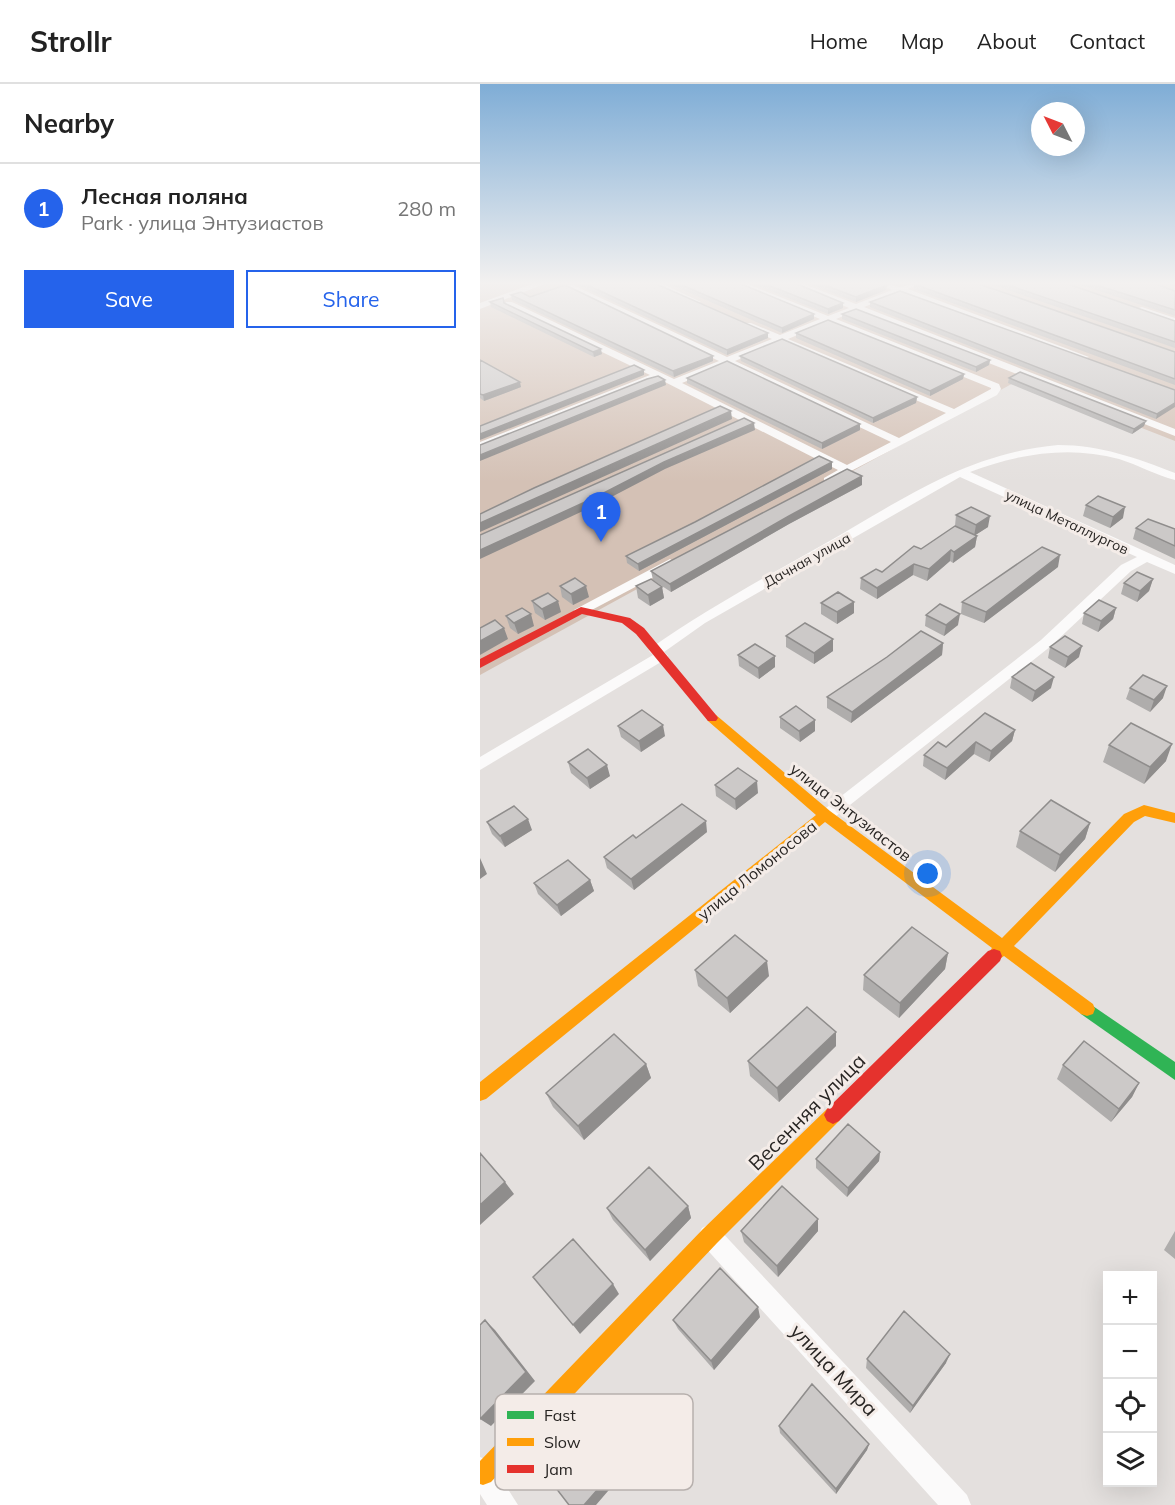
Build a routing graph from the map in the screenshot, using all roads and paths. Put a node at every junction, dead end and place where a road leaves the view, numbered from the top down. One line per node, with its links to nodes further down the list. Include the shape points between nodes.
1 (604, 349): 10 (street)
2 (706, 349): 8 (street)
3 (755, 349): 8 (street)
4 (804, 349): 12 (street)
5 (904, 349): 12 (street, via 995,386 993,393)
6 (961, 349): 13 (street)
7 (1061, 349): 9 (street)
8 (729, 360): 11 (street); 14 (street)
9 (1096, 362)
10 (660, 376): 11 (street); 15 (street, via 644,379)
11 (673, 383): 16 (street, via 740,422)
12 (954, 413): 14 (street)
13 (1175, 433)
14 (899, 442): 16 (street)
15 (480, 446)
16 (847, 470): 19 (street)
17 (960, 472): 18 (street, Дачная улица, via 996,458 1059,447 1118,455); 21 (street, улица Металлургов); 24 (street, Дачная улица, via 700,621)
18 (1175, 477)
19 (816, 486)
20 (683, 556): 23 (street)
21 (1145, 558): 22 (street, улица Металлургов); 27 (street, улица Ломоносова, via 1126,568 1046,643)
22 (1175, 570)
23 (580, 610): 24 (street, улица Энтузиастов, via 626,620); 25 (street)
24 (659, 653): 26 (street, Дачная улица); 27 (street, улица Энтузиастов, via 717,724)
25 (480, 663)
26 (480, 764)
27 (825, 815): 29 (street, улица Энтузиастов); 31 (street, улица Ломоносова)
28 (1175, 818): 29 (street, Весенняя улица, via 1144,810 1129,818)
29 (1002, 948): 30 (street, улица Энтузиастов); 32 (street, Весенняя улица)
30 (1175, 1072)
31 (480, 1093)
32 (710, 1236): 33 (street, Весенняя улица); 37 (street, улица Мира)
33 (557, 1394)
34 (495, 1459): 35 (street, Весенняя улица)
35 (481, 1473): 36 (street)
36 (504, 1505)
37 (957, 1505)

